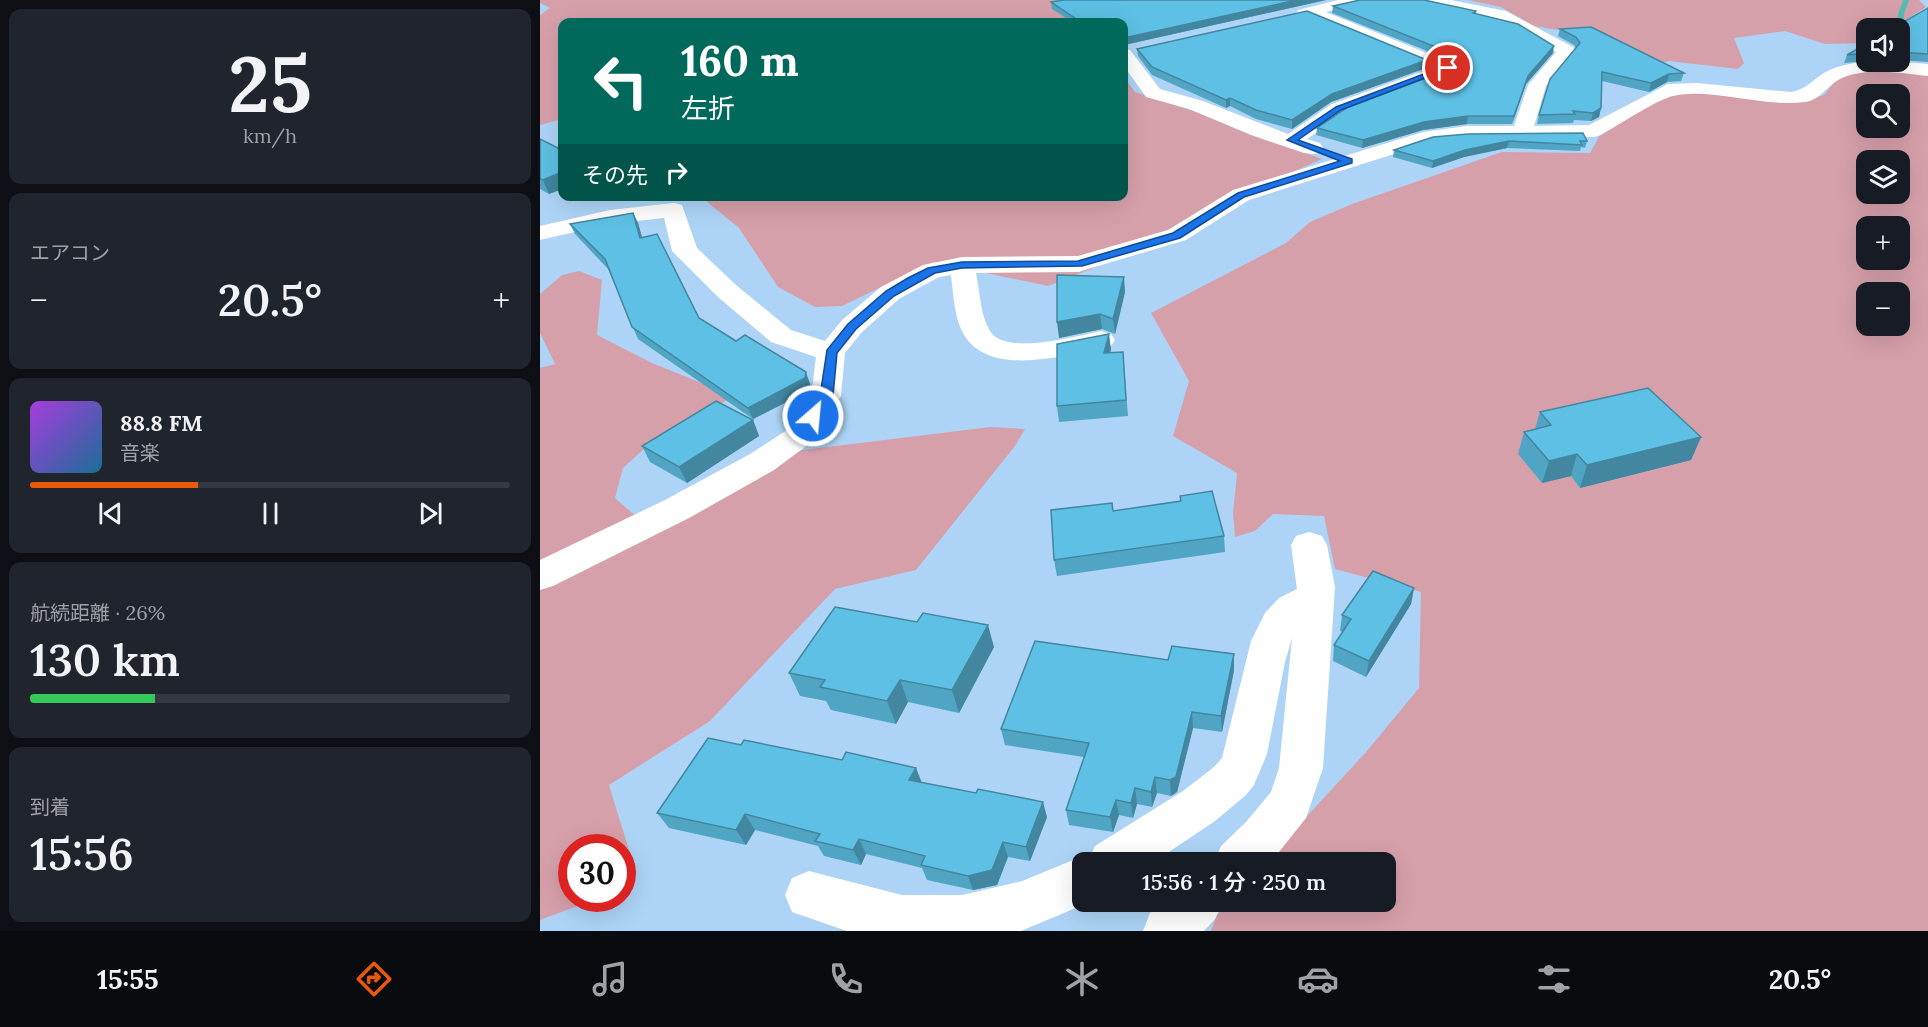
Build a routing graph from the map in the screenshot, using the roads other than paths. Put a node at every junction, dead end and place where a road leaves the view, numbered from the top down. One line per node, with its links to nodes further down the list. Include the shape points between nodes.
1 (1358, 0): 3 (street)
2 (1435, 0): 7 (street, via 1500,14 1566,51 1537,85)
3 (1311, 12): 4 (street); 8 (street, via 1448,68 1339,108)
4 (1287, 17)
5 (1128, 54): 8 (street, via 1153,93)
6 (1928, 70): 7 (street, via 1886,66 1843,71 1807,96 1790,98 1680,88 1668,90 1594,130)
7 (1522, 132): 9 (street, via 1430,136)
8 (1292, 140): 9 (street)
9 (1349, 161): 11 (street, via 1241,195 1177,236 1078,264)
10 (540, 232): 13 (street, via 610,217 674,210 685,251 727,291 781,336)
11 (962, 265): 12 (street, via 975,331 983,343 1000,351 1029,352); 13 (street, via 932,270 890,293 852,326)
12 (1102, 340)
13 (831, 352): 15 (street, via 826,396 798,437 762,462 677,509)
14 (1309, 545): 16 (street, via 1316,587)
15 (540, 576)
16 (1314, 598): 17 (street, via 1289,611 1274,630 1238,772 1211,797); 18 (street, via 1301,768 1290,803)
17 (1127, 852)
18 (1248, 852)
19 (1072, 885): 20 (street, via 1035,903 987,918 915,921)
20 (809, 895)
21 (1188, 912): 22 (street)
22 (1168, 931)

